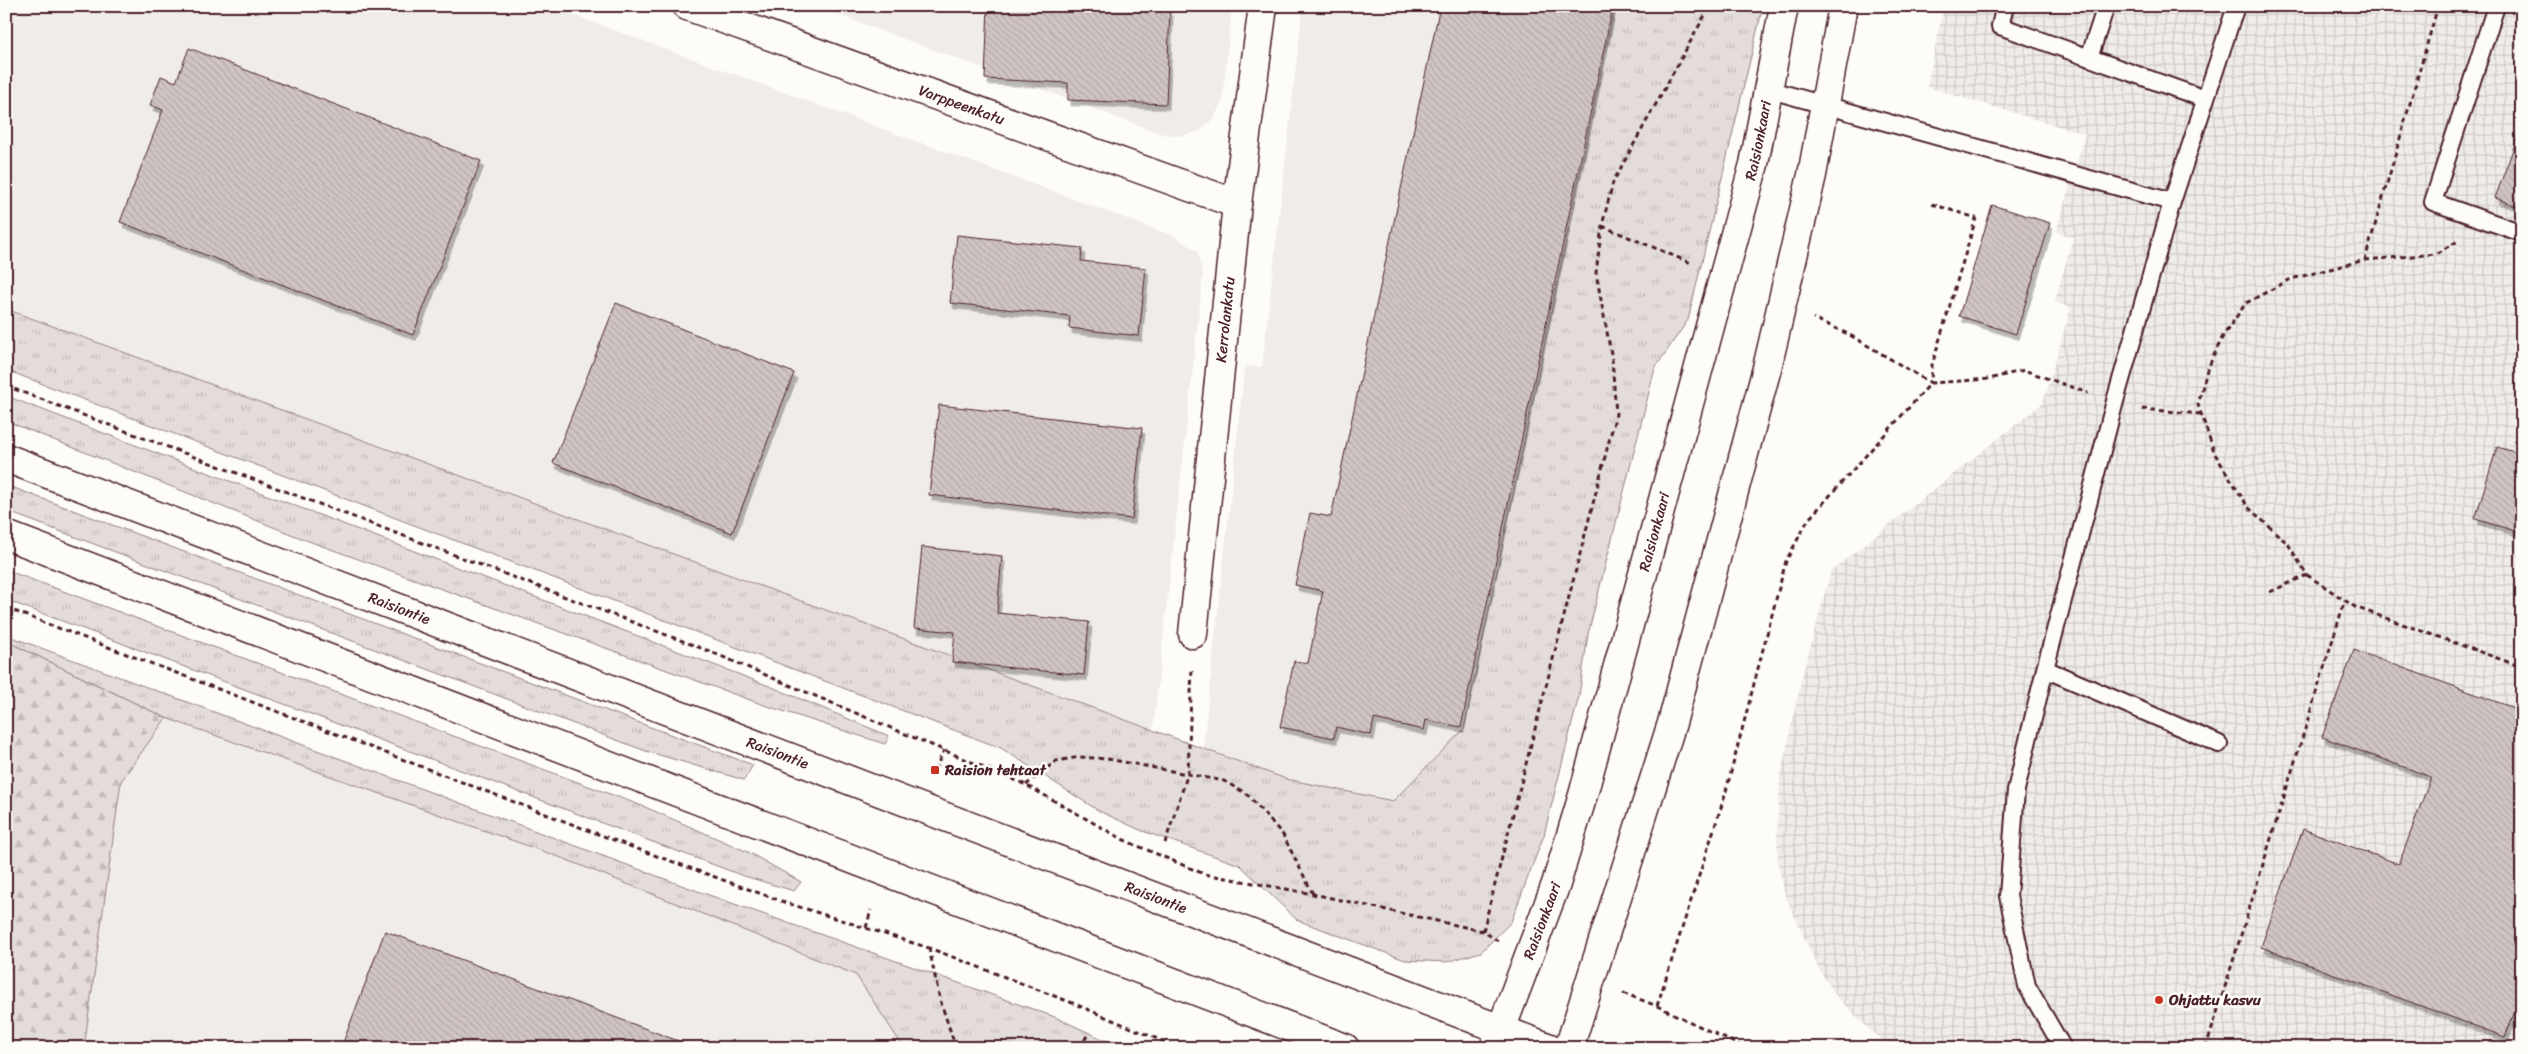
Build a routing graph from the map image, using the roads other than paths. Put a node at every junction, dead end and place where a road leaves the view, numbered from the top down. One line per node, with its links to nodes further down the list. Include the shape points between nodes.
1 (687, 6): 14 (main road, Varppeenkatu)
2 (1263, 6): 14 (main road, Kerrolankatu)
3 (1784, 6): 10 (main road, Raisionkaari)
4 (1843, 6): 12 (main road)
5 (2005, 6): 9 (lane, via 2000,26)
6 (2106, 6): 9 (lane)
7 (2236, 6): 11 (lane)
8 (2496, 6): 15 (lane, via 2432,202)
9 (2089, 58): 11 (lane)
10 (1767, 89): 12 (lane); 21 (main road, Raisionkaari, via 1754,164 1584,795 1556,884)
11 (2206, 99): 13 (lane)
12 (1826, 106): 13 (lane); 24 (main road, via 1767,368 1675,714)
13 (2172, 202): 19 (lane, via 2115,401)
14 (1237, 204): 18 (main road, Kerrolankatu)
15 (2522, 233)
16 (6, 458): 21 (main road, Raisiontie)
17 (6, 535): 22 (main road)
18 (1193, 634)
19 (2045, 669): 20 (lane); 25 (lane, via 2016,790 2008,896 2027,986)
20 (2219, 744)
21 (1498, 1038): 23 (main road, Raisiontie)
22 (1345, 1048)
23 (1550, 1048)
24 (1569, 1048)
25 (2063, 1048)

